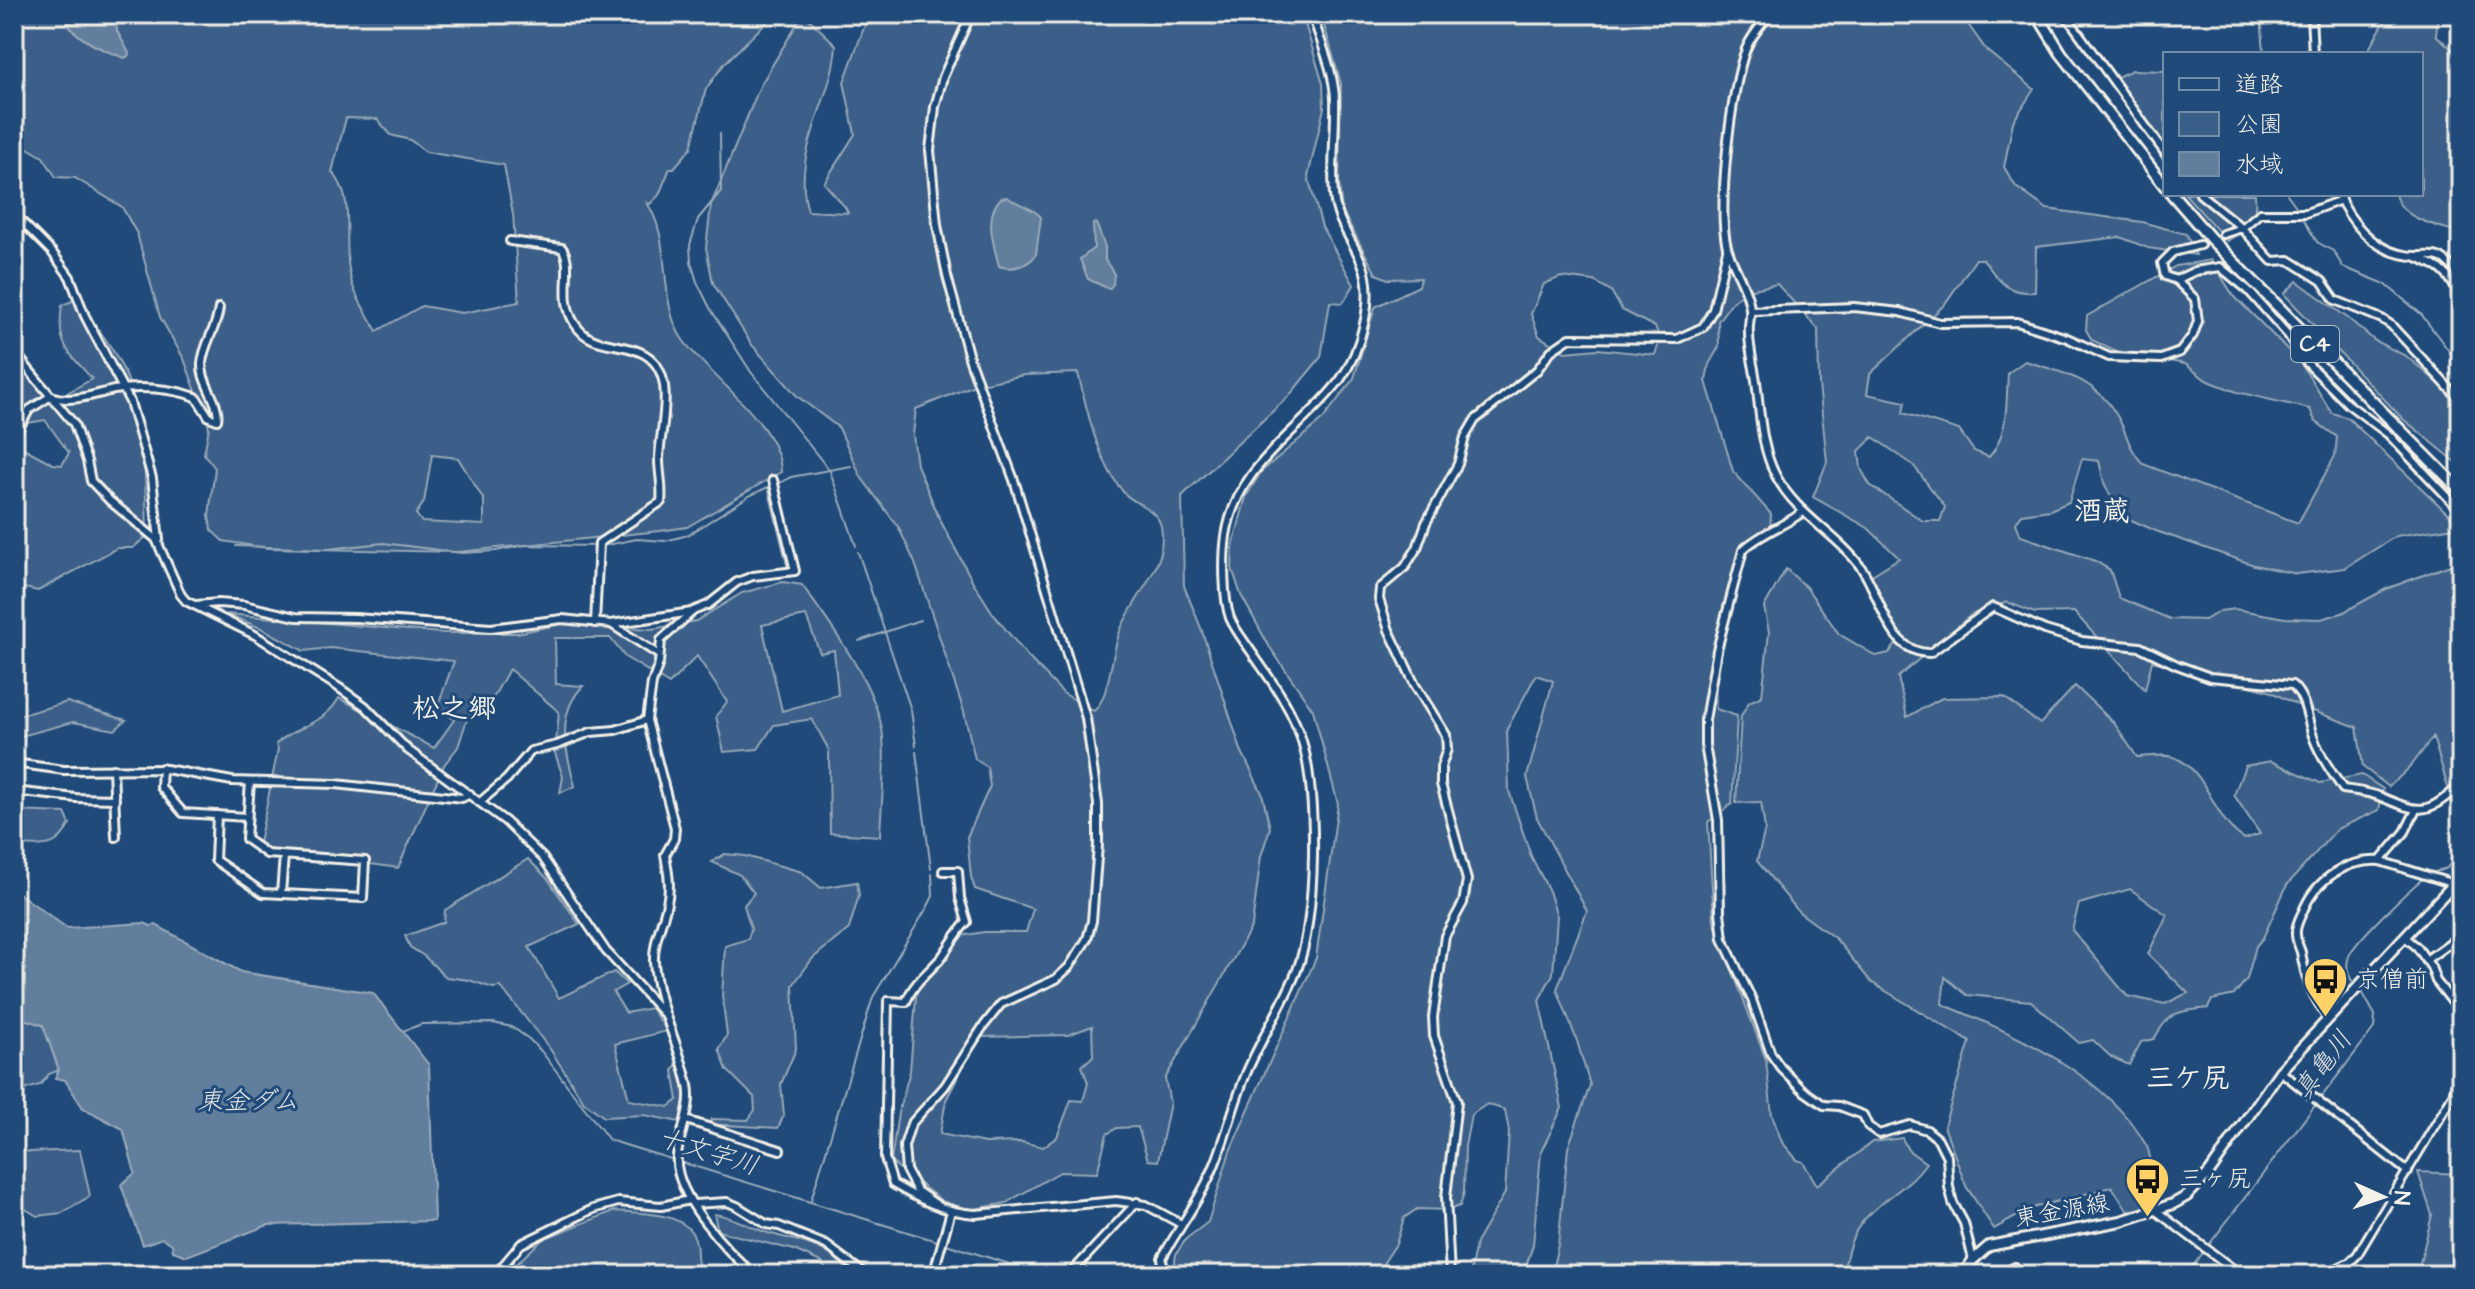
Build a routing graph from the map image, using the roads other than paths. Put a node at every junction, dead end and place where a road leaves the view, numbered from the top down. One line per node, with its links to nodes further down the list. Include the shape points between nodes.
1 (971, 14): 72 (street, via 935,107 930,150 937,225 970,361 1014,480 1086,718 1098,845 1092,921 1069,967 1056,979 1001,1004 938,1096 911,1124 904,1146 906,1170 917,1191)
2 (1312, 14): 75 (street, via 1334,92 1334,198 1367,278 1365,309 1352,359 1341,378 1248,480 1226,536 1231,618 1302,740 1313,823 1310,895 1299,967 1247,1070 1210,1175)
3 (1770, 14): 18 (street, via 1745,52 1730,122)
4 (2040, 14): 9 (highway, via 2061,53)
5 (2065, 14): 8 (street)
6 (2311, 14): 7 (street)
7 (2313, 52)
8 (2163, 150)
9 (2163, 183)
10 (2174, 196): 31 (highway, C4)
11 (2202, 196): 14 (street)
12 (2339, 197): 14 (street, via 2306,213 2260,213); 19 (street, via 2377,243)
13 (14, 214): 26 (street, via 70,277)
14 (2242, 228): 15 (street); 28 (street, via 2272,261 2289,260 2322,281 2335,300 2391,325)
15 (2223, 234)
16 (510, 241): 37 (street, via 562,248 565,302 577,329 600,344 648,356 665,387 661,502 599,543)
17 (2200, 245): 21 (street, via 2173,252 2162,263 2165,276)
18 (1727, 249): 24 (street); 83 (street, via 1713,310 1703,327 1677,339 1570,338 1475,420 1417,548 1405,567 1380,588 1389,630 1446,735 1441,784 1467,880 1463,903 1445,936 1433,1017 1434,1036 1457,1102 1446,1197)
19 (2414, 256): 20 (street, via 2443,257); 22 (street, via 2439,265)
20 (2461, 276)
21 (2176, 280): 24 (street, via 2195,299 2198,321 2180,352 2161,359 2109,357 2017,322 1940,323 1854,307); 32 (street, via 2220,267 2248,290 2304,360 2388,434)
22 (2461, 299)
23 (219, 308): 26 (street, via 202,364 217,420 188,394)
24 (1751, 311): 33 (street, via 1748,332 1764,441 1777,477)
25 (14, 352): 27 (street)
26 (124, 389): 27 (street); 34 (street, via 152,478)
27 (51, 396): 29 (street, via 29,410); 34 (street, via 74,424 91,481)
28 (2461, 401)
29 (14, 436)
30 (773, 480): 36 (street, via 795,571 737,582)
31 (2461, 491)
32 (2461, 511)
33 (1803, 512): 50 (street, via 1859,564 1887,622 1911,649 1930,653 1993,607 2082,641 2140,647 2210,677 2292,685 2302,697 2314,740 2343,789); 76 (street, via 1743,550 1711,681 1705,745 1718,820 1723,939 1771,1054 1804,1091 1824,1105 1858,1112 1879,1134 1910,1125 1938,1139)
34 (159, 544): 35 (street, via 181,595)
35 (196, 605): 37 (street, via 244,605 296,617 491,628 562,619); 47 (street, via 338,687 408,750)
36 (693, 611): 38 (street); 39 (street, via 661,640)
37 (595, 623): 38 (street)
38 (611, 624): 39 (street)
39 (659, 655): 40 (street)
40 (647, 720): 49 (street, via 531,751); 63 (street, via 675,828 665,855 668,902 655,946)
41 (14, 763): 43 (street)
42 (162, 768): 43 (street); 44 (street); 51 (street, via 161,787 183,813)
43 (113, 769): 48 (street)
44 (250, 782): 47 (street, via 336,784 462,798); 52 (street)
45 (2461, 785): 50 (street, via 2438,803)
46 (14, 791): 48 (street)
47 (470, 794): 49 (street)
48 (115, 799): 53 (street)
49 (480, 802): 63 (street, via 543,858 606,951)
50 (2416, 810): 55 (street)
51 (217, 815): 52 (street); 58 (street, via 215,860 263,893)
52 (247, 817): 54 (street, via 246,839 267,854)
53 (116, 837)
54 (284, 856): 58 (street); 58 (street, via 365,861 363,898)
55 (2380, 861): 57 (street); 64 (street, via 2346,867 2322,882 2296,927 2307,985)
56 (943, 871): 72 (street, via 958,871 967,922 906,1002 888,1001 885,1158 893,1184)
57 (2458, 880): 59 (street); 61 (main road, 東金源線)
58 (281, 893)
59 (2461, 898)
60 (2461, 935): 62 (street)
61 (2405, 937): 62 (street); 64 (main road, 東金源線)
62 (2426, 960): 66 (street, via 2458,1009)
63 (663, 1013): 67 (street, via 689,1088)
64 (2328, 1019): 65 (main road, 東金源線)
65 (2280, 1071): 69 (street); 73 (main road, 東金源線, via 2197,1188)
66 (2460, 1074): 69 (street)
67 (686, 1120): 68 (street); 70 (street, via 676,1158)
68 (780, 1150)
69 (2408, 1172): 89 (street, via 2357,1255)
70 (691, 1202): 77 (street, via 618,1202 593,1209 521,1244); 78 (street); 79 (street, via 737,1206 766,1224 826,1245)
71 (1137, 1202): 74 (street, via 976,1214); 75 (street); 81 (street)
72 (940, 1207): 74 (street)
73 (2155, 1210): 76 (main road, 東金源線, via 2003,1242 1989,1246); 88 (street)
74 (951, 1211): 80 (street)
75 (1181, 1224): 82 (street, via 1162,1258)
76 (1972, 1262): 84 (main road, 東金源線); 85 (street)
77 (495, 1275)
78 (755, 1275)
79 (866, 1275)
80 (933, 1275)
81 (1069, 1275)
82 (1164, 1275)
83 (1450, 1275)
84 (1963, 1275)
85 (1970, 1275)
86 (2001, 1275): 87 (street, via 2015,1267)
87 (2021, 1275)
88 (2241, 1275)
89 (2324, 1275)

